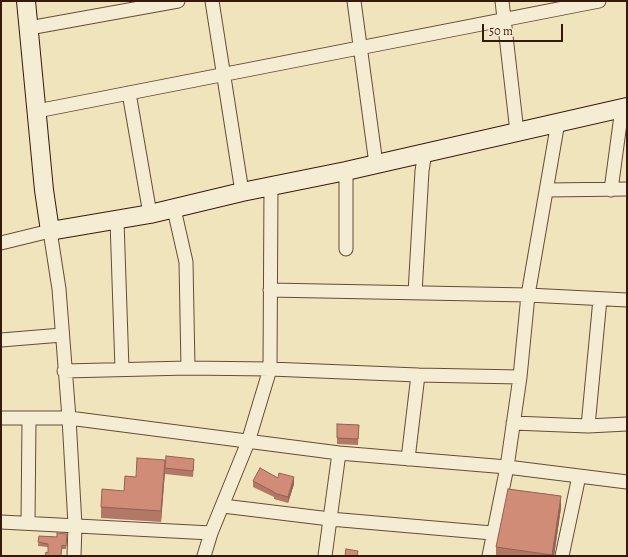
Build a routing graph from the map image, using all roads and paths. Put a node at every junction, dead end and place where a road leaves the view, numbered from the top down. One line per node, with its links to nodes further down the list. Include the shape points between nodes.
1 (26, 1): 8 (street)
2 (178, 1): 8 (street)
3 (212, 1): 10 (street)
4 (354, 1): 9 (street)
5 (502, 1): 7 (street)
6 (599, 1): 7 (street)
7 (504, 20): 9 (street); 15 (street)
8 (29, 28): 13 (street)
9 (360, 48): 10 (street); 17 (street)
10 (222, 75): 11 (street); 23 (street)
11 (129, 93): 13 (street); 25 (street)
12 (625, 107): 14 (street); 22 (street)
13 (37, 111): 27 (street)
14 (558, 122): 15 (street); 21 (street)
15 (516, 132): 16 (street)
16 (426, 152): 17 (street); 31 (street, via 422,172)
17 (376, 164): 18 (street)
18 (346, 171): 19 (street); 29 (street)
19 (271, 186): 23 (street); 30 (street)
20 (627, 189): 22 (street)
21 (547, 190): 22 (street); 32 (street)
22 (611, 190)
23 (242, 192): 24 (street)
24 (174, 209): 25 (street); 37 (street, via 186,262)
25 (150, 214): 26 (street)
26 (117, 221): 27 (street); 38 (street)
27 (50, 231): 28 (street); 35 (street, via 59,289)
28 (1, 243)
29 (346, 249)
30 (270, 290): 31 (street); 39 (street)
31 (415, 293): 32 (street)
32 (528, 295): 33 (street); 42 (street)
33 (600, 299): 34 (street); 48 (street)
34 (627, 300)
35 (62, 335): 36 (street); 40 (street)
36 (1, 340)
37 (188, 368): 38 (street); 39 (street)
38 (122, 369): 40 (street)
39 (270, 369): 41 (street); 49 (street)
40 (64, 371): 44 (street)
41 (418, 375): 42 (street); 51 (street)
42 (520, 376): 46 (street)
43 (1, 418): 45 (street)
44 (69, 418): 45 (street); 49 (street); 59 (street)
45 (29, 419): 58 (street)
46 (514, 422): 48 (street); 52 (street)
47 (627, 424): 48 (street)
48 (588, 426)
49 (248, 442): 50 (street); 55 (street)
50 (338, 452): 51 (street); 56 (street)
51 (408, 459): 52 (street)
52 (507, 467): 53 (street); 61 (street)
53 (579, 476): 54 (street); 66 (street)
54 (627, 482)
55 (223, 506): 56 (street); 60 (street)
56 (330, 519): 61 (street); 64 (street)
57 (1, 522): 58 (street)
58 (28, 523): 59 (street)
59 (75, 525): 60 (street); 62 (street)
60 (211, 533): 63 (street)
61 (492, 533): 65 (street)
62 (74, 556)
63 (204, 556)
64 (325, 556)
65 (489, 556)
66 (562, 556)

